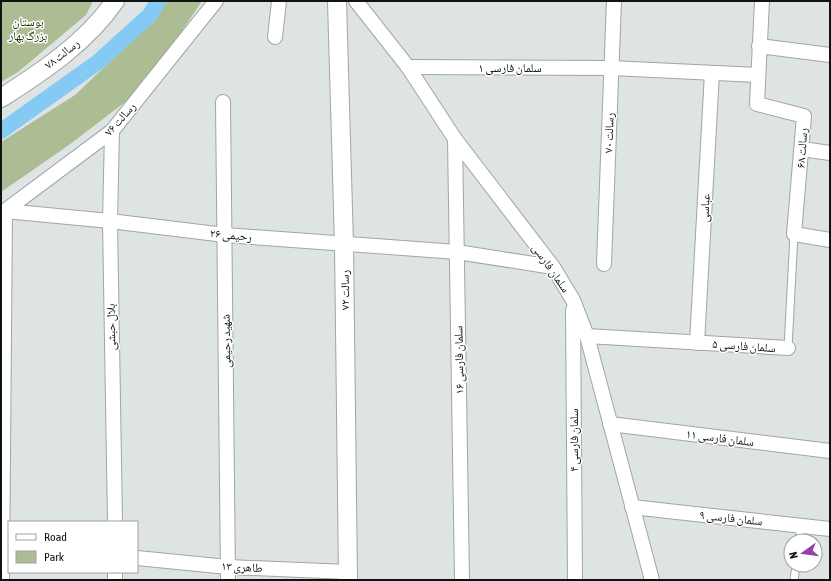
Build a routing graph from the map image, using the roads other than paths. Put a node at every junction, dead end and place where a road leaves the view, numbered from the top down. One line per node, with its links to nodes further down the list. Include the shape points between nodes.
1 (115, 1): 15 (street, رسالت ۷۸, via 80,40)
2 (216, 1): 17 (street, رسالت ۷۶)
3 (279, 1): 8 (street)
4 (337, 1): 26 (street, رسالت ۷۲)
5 (356, 1): 11 (street, سلمان فارسی)
6 (614, 1): 12 (street, رسالت ۷۰)
7 (762, 1): 9 (street, رسالت ۶۸)
8 (275, 37)
9 (759, 46): 10 (street); 14 (street, رسالت ۶۸)
10 (830, 55)
11 (408, 67): 12 (street, سلمان فارسی ۱); 18 (street, سلمان فارسی)
12 (611, 68): 13 (street, سلمان فارسی ۱); 28 (street, رسالت ۷۰)
13 (712, 73): 14 (street, سلمان فارسی ۱); 32 (street, عباسی)
14 (758, 74): 19 (street, رسالت ۶۸, via 757,104 804,116)
15 (1, 98)
16 (224, 102): 24 (street, شهید رحیمی)
17 (112, 131): 21 (street, رسالت ۷۶); 22 (street, بلال حبشی)
18 (455, 139): 27 (street, سلمان فارسی ۱۶); 29 (street, سلمان فارسی)
19 (802, 148): 20 (street); 23 (street, رسالت ۶۸)
20 (830, 153)
21 (3, 212): 22 (street, رحیمی ۲۶); 41 (street)
22 (110, 221): 24 (street, رحیمی ۲۶); 37 (street, بلال حبشی)
23 (794, 234): 25 (street); 33 (lane, سلمان فارسی ۵)
24 (225, 235): 26 (street, رحیمی ۲۶); 43 (street, شهید رحیمی)
25 (830, 240)
26 (344, 244): 27 (street, رحیمی ۲۶); 44 (street, رسالت ۷۲)
27 (457, 252): 29 (street, رحیمی ۲۶); 46 (street, سلمان فارسی ۱۶)
28 (604, 264)
29 (552, 267): 30 (street, سلمان فارسی)
30 (573, 300): 31 (street, سلمان فارسی); 47 (street, سلمان فارسی ۴)
31 (586, 336): 32 (street, سلمان فارسی ۵); 34 (street, سلمان فارسی)
32 (697, 343): 33 (street, سلمان فارسی ۵)
33 (788, 348)
34 (610, 424): 35 (street, سلمان فارسی ۱۱); 36 (street, سلمان فارسی)
35 (830, 451)
36 (632, 507): 38 (street, سلمان فارسی ۹); 48 (street, سلمان فارسی)
37 (115, 521)
38 (801, 526): 39 (street, سلمان فارسی ۹); 40 (lane)
39 (830, 529)
40 (800, 533)
41 (4, 545): 45 (street)
42 (138, 558): 43 (street, طاهری ۱۳)
43 (228, 573): 44 (street, طاهری ۱۳)
44 (348, 576)
45 (2, 580)
46 (462, 580)
47 (575, 580)
48 (652, 580)

